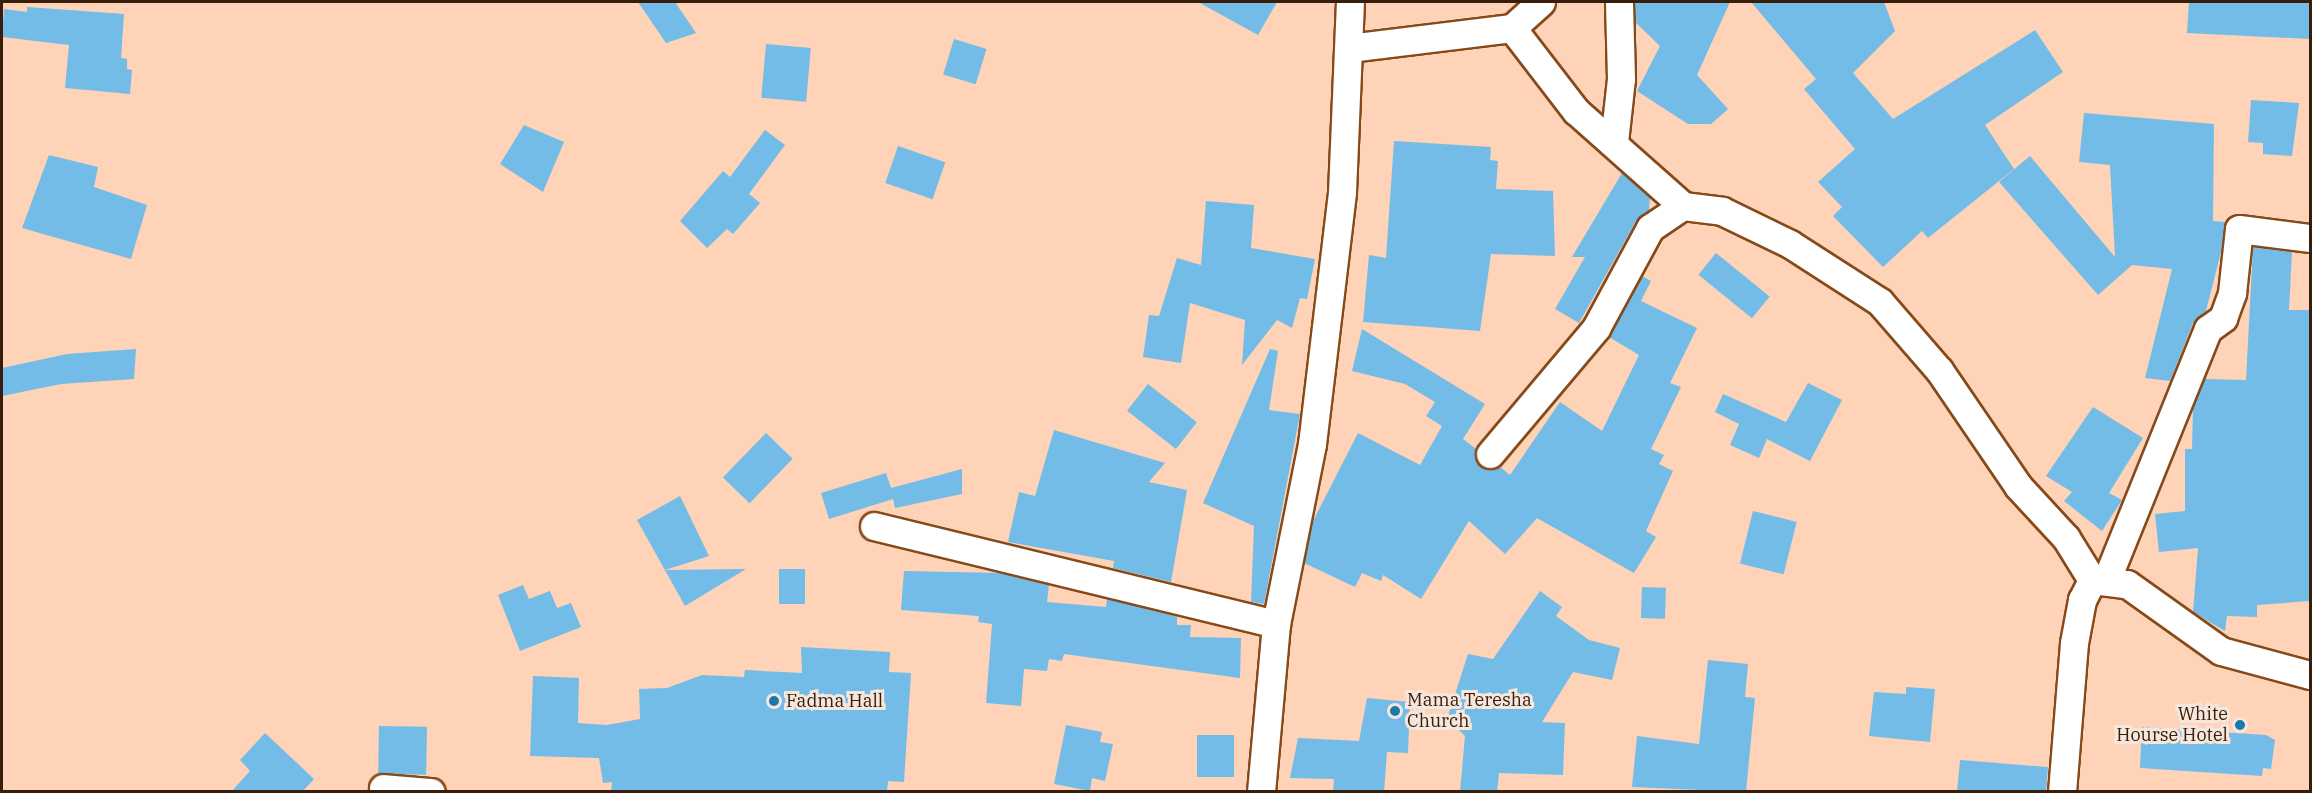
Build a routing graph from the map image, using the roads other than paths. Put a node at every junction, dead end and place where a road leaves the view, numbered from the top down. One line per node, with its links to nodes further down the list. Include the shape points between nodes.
1 (1350, 2): 5 (street)
2 (1541, 2): 4 (street)
3 (1619, 2): 6 (street, via 1621,79)
4 (1512, 28): 5 (street); 6 (street, via 1576,111)
5 (1349, 48): 12 (street, via 1342,192 1312,444)
6 (1614, 142): 7 (street)
7 (1683, 206): 9 (street, via 1650,228 1596,328); 11 (street, via 1722,211 1790,244 1880,302 1939,370 2018,486)
8 (2310, 238): 11 (street, via 2239,229 2232,294 2223,318 2208,329)
9 (1490, 454)
10 (874, 526): 12 (street)
11 (2099, 580): 13 (street, via 2127,584 2221,651); 17 (street, via 2082,600 2074,643)
12 (1276, 624): 16 (street)
13 (2310, 675)
14 (383, 788): 15 (street)
15 (431, 792)
16 (1261, 792)
17 (2062, 792)

